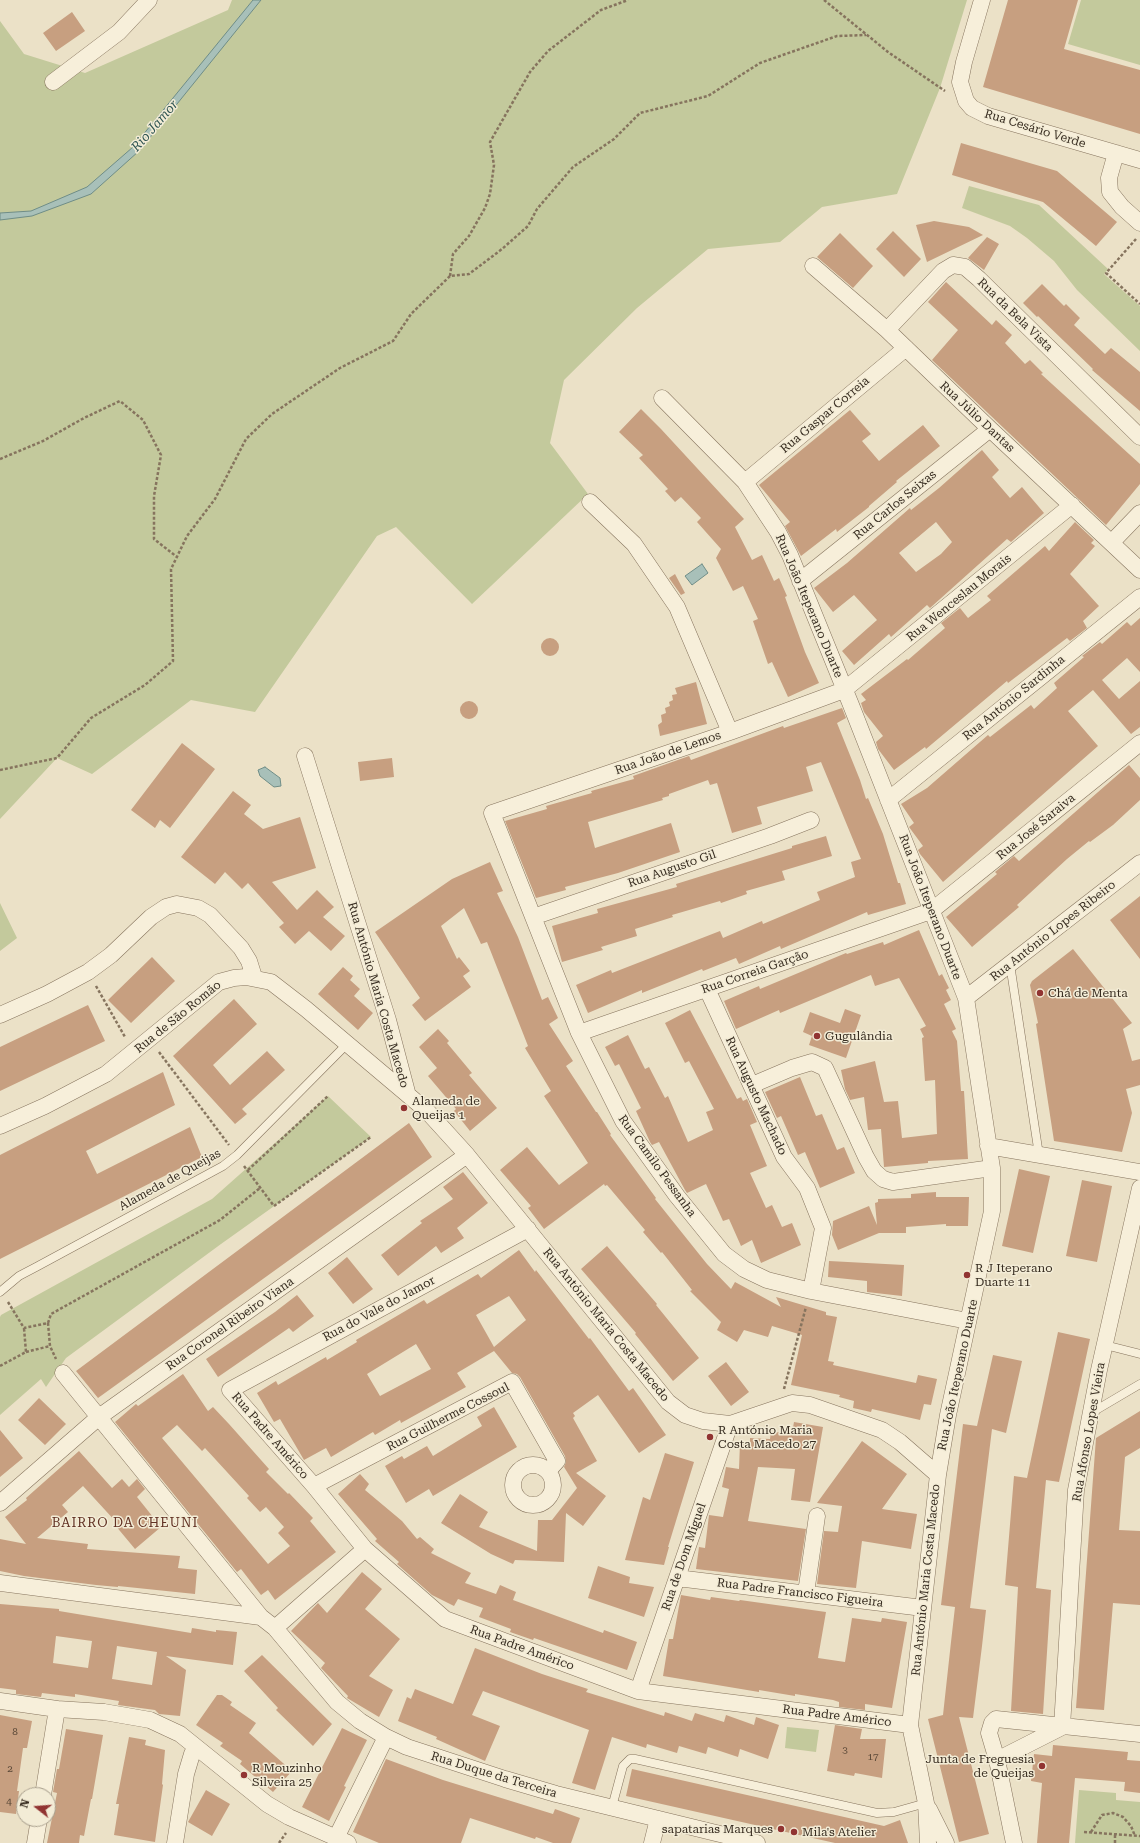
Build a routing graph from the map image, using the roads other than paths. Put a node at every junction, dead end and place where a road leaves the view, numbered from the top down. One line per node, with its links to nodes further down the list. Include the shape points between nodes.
1 (149, 0): 3 (street, via 119,32)
2 (982, 0): 4 (street, Rua Cesário Verde, via 960,82 966,101 972,108 988,116)
3 (53, 82)
4 (1116, 153): 5 (street, Rua Cesário Verde); 6 (street, via 1109,178 1110,192)
5 (1140, 160)
6 (1140, 223)
7 (812, 266): 8 (street, Rua Júlio Dantas)
8 (887, 330): 9 (street, Rua Júlio Dantas); 12 (street, Rua da Bela Vista, via 943,271 953,265 964,267)
9 (906, 348): 11 (street, Rua Júlio Dantas); 13 (street, Rua Gaspar Correia)
10 (662, 398): 13 (street, Rua João Iteperano Duarte)
11 (990, 429): 15 (street, Rua Júlio Dantas); 19 (street, Rua Carlos Seixas)
12 (1140, 436)
13 (745, 482): 19 (street, Rua João Iteperano Duarte, via 778,532)
14 (590, 502): 22 (street, via 634,544 677,607)
15 (1072, 505): 17 (street, Rua Júlio Dantas); 21 (street, Rua Wenceslau Morais)
16 (1140, 514): 17 (street)
17 (1112, 542): 18 (street, Rua Júlio Dantas)
18 (1140, 570)
19 (800, 581): 21 (street, Rua João Iteperano Duarte)
20 (1140, 597): 25 (street, Rua António Sardinha)
21 (844, 690): 22 (street, Rua João de Lemos); 25 (street, Rua João Iteperano Duarte)
22 (730, 732): 26 (street, Rua João de Lemos)
23 (1140, 743): 29 (street, Rua José Saraiva)
24 (305, 756): 39 (street, Rua António Maria Costa Macedo, via 388,1020)
25 (888, 800): 29 (street, Rua João Iteperano Duarte)
26 (492, 813): 30 (street, Rua Camilo Pessanha)
27 (811, 820): 30 (street, Rua Augusto Gil)
28 (1140, 864): 31 (street, Rua António Lopes Ribeiro)
29 (931, 911): 33 (street, Rua Correia Garção); 34 (street, Rua João Iteperano Duarte)
30 (533, 917): 36 (street, Rua Camilo Pessanha)
31 (1010, 964): 34 (street, Rua António Lopes Ribeiro); 43 (lane)
32 (254, 977): 35 (street, via 241,948 210,915 198,908 176,904 151,917 111,955 88,972); 37 (street, Rua de São Romão, via 278,986); 40 (street, Rua de São Romão, via 219,982 106,1074)
33 (707, 989): 36 (street, Rua Correia Garção); 38 (street, Rua Augusto Machado)
34 (966, 998): 41 (street, Rua João Iteperano Duarte)
35 (0, 1015)
36 (579, 1033): 48 (street, Rua Camilo Pessanha, via 623,1120 677,1196 724,1254 744,1269 767,1280)
37 (348, 1043): 39 (street, Rua de São Romão); 49 (lane, Alameda de Queijas, via 236,1155 210,1174 19,1276)
38 (752, 1085): 44 (street, via 812,1062 824,1068 866,1157 874,1171 883,1179 893,1182); 48 (street, Rua Augusto Machado, via 784,1158 807,1188 823,1228)
39 (407, 1092): 42 (street, Rua António Maria Costa Macedo)
40 (0, 1126)
41 (988, 1146): 43 (street); 44 (street, Rua João Iteperano Duarte)
42 (467, 1155): 47 (street, Rua António Maria Costa Macedo); 57 (street, Rua Coronel Ribeiro Viana)
43 (1039, 1155): 45 (street)
44 (992, 1168): 50 (street, Rua João Iteperano Duarte, via 992,1211)
45 (1140, 1172)
46 (1140, 1188): 51 (street, Rua Afonso Lopes Vieira)
47 (528, 1229): 55 (street, Rua do Vale do Jamor); 58 (street, Rua António Maria Costa Macedo, via 668,1402 685,1415 703,1421)
48 (811, 1291): 50 (street, Rua Camilo Pessanha)
49 (0, 1292)
50 (968, 1321): 60 (street, Rua João Iteperano Duarte)
51 (1105, 1345): 52 (lane); 56 (street, Rua Afonso Lopes Vieira)
52 (1140, 1354)
53 (63, 1373): 57 (street)
54 (1140, 1384): 56 (lane)
55 (230, 1390): 61 (street, Rua Padre Américo)
56 (1091, 1413): 75 (street, Rua Afonso Lopes Vieira, via 1076,1490)
57 (99, 1417): 62 (street, Rua Coronel Ribeiro Viana); 69 (street)
58 (730, 1424): 60 (street, Rua António Maria Costa Macedo, via 792,1403 810,1405 882,1430); 65 (street, Rua de Dom Miguel)
59 (548, 1471): 61 (street, Rua Guilherme Cossoul, via 557,1461 512,1382)
60 (938, 1475): 68 (street, Rua António Maria Costa Macedo)
61 (314, 1486): 64 (street, Rua Padre Américo)
62 (0, 1503)
63 (817, 1516): 67 (street)
64 (365, 1550): 70 (street); 71 (street, Rua Padre Américo, via 445,1618)
65 (677, 1578): 67 (street, Rua Padre Francisco Figueira); 71 (street, Rua de Dom Miguel)
66 (0, 1583): 69 (street)
67 (806, 1593): 68 (street, Rua Padre Francisco Figueira)
68 (923, 1608): 74 (street, Rua António Maria Costa Macedo)
69 (262, 1616): 70 (street)
70 (275, 1628): 77 (street, Rua Duque da Terceira, via 337,1702 360,1721)
71 (638, 1691): 74 (street, Rua Padre Américo)
72 (0, 1701): 73 (street)
73 (57, 1709): 78 (street, via 104,1712 150,1720 180,1734); 80 (street)
74 (910, 1725): 81 (street, Rua António Maria Costa Macedo)
75 (1062, 1727): 76 (street); 79 (street); 79 (street, via 996,1719 989,1733)
76 (1140, 1734)
77 (386, 1737): 82 (street, Rua Duque da Terceira, via 505,1779); 85 (street)
78 (196, 1747): 85 (street, via 267,1804 289,1817); 87 (street, via 186,1774)
79 (997, 1760): 92 (street)
80 (44, 1787)
81 (926, 1803): 82 (lane, via 894,1812 877,1813 635,1759 625,1762 623,1766); 90 (street, Rua António Maria Costa Macedo); 91 (street, Rua António Maria Costa Macedo)
82 (612, 1807): 83 (street, Rua Duque da Terceira)
83 (658, 1819): 88 (street); 89 (street, Rua Duque da Terceira)
84 (38, 1827): 86 (street)
85 (342, 1840)
86 (35, 1843)
87 (175, 1843)
88 (652, 1843)
89 (757, 1843)
90 (928, 1843)
91 (946, 1843)
92 (1014, 1843)

